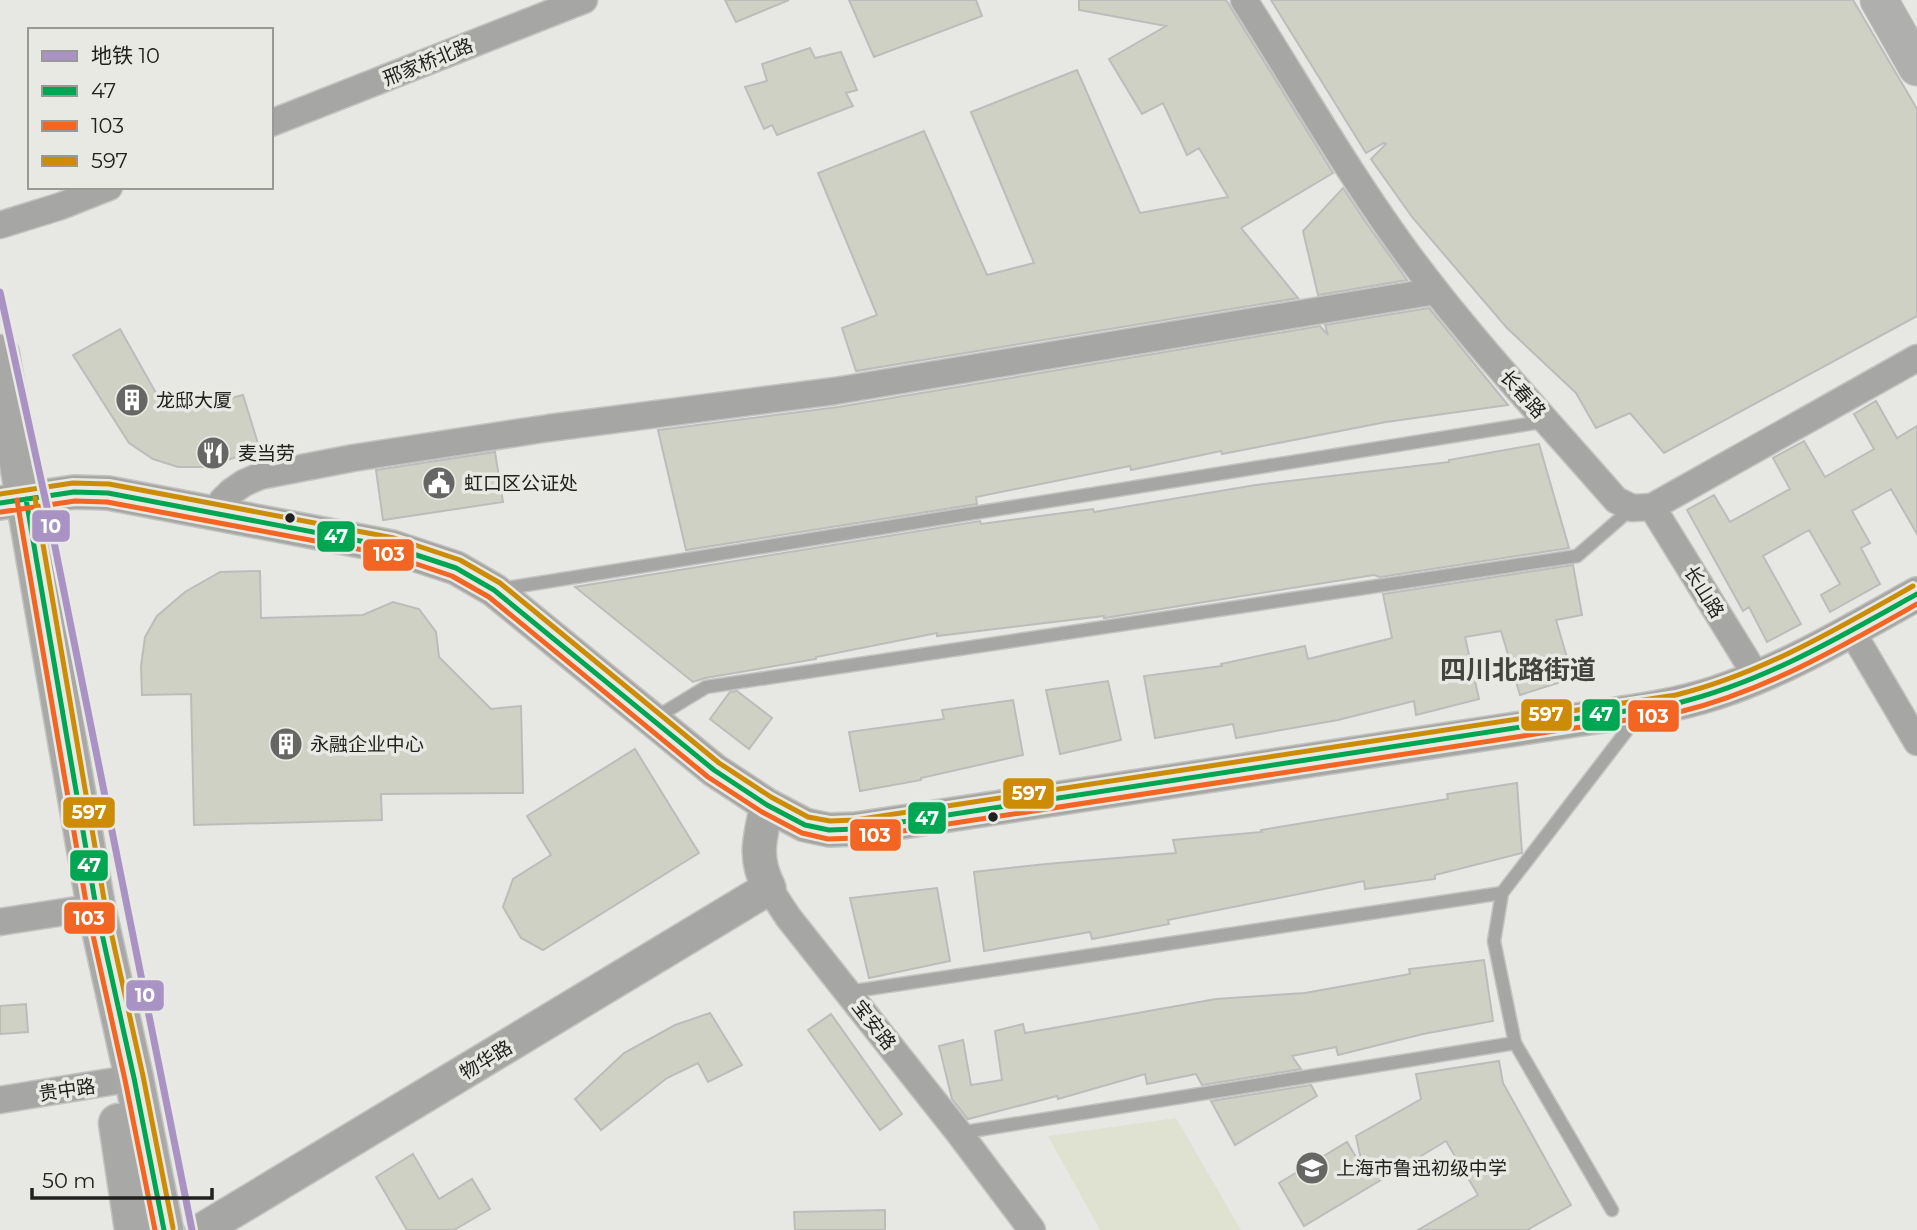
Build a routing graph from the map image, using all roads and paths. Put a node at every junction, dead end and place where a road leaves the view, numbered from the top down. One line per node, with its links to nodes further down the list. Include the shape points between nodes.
1 (584, 0): 5 (street, 邢家桥北路)
2 (1244, 0): 8 (street, 长春路, via 1373,205)
3 (1879, 0): 4 (main road)
4 (1917, 68)
5 (273, 122)
6 (104, 189): 7 (street)
7 (0, 225)
8 (1436, 291): 11 (street, 长春路); 14 (street, via 835,391 353,458 260,476 231,492)
9 (0, 354): 12 (main road)
10 (1917, 358): 13 (street)
11 (1547, 421): 13 (street, 长春路, via 1616,500); 15 (lane)
12 (9, 503): 14 (street, via 74,492 108,493); 25 (main road)
13 (1642, 508): 18 (street, 长山路); 20 (lane, via 1577,556 706,687)
14 (216, 513): 15 (street, via 416,554 456,568)
15 (494, 590): 20 (street)
16 (1917, 594): 17 (street)
17 (1851, 630): 18 (street); 21 (street)
18 (1757, 677): 19 (street, via 1714,693)
19 (1644, 708): 22 (street, via 856,829 805,825); 24 (lane)
20 (652, 720): 22 (street)
21 (1917, 742)
22 (767, 806): 23 (street, 宝安路, via 758,856)
23 (769, 888): 27 (street, 宝安路); 35 (street, 物华路)
24 (1502, 892): 27 (lane); 28 (lane, via 1494,941)
25 (87, 909): 26 (street); 29 (main road)
26 (0, 922)
27 (848, 992): 31 (street, 宝安路)
28 (1515, 1043): 31 (lane); 32 (lane)
29 (123, 1081): 30 (street, 贵中路); 33 (main road); 34 (main road)
30 (0, 1100)
31 (959, 1133): 36 (street, 宝安路)
32 (1612, 1210)
33 (134, 1230)
34 (164, 1230)
35 (202, 1230)
36 (1032, 1230)

